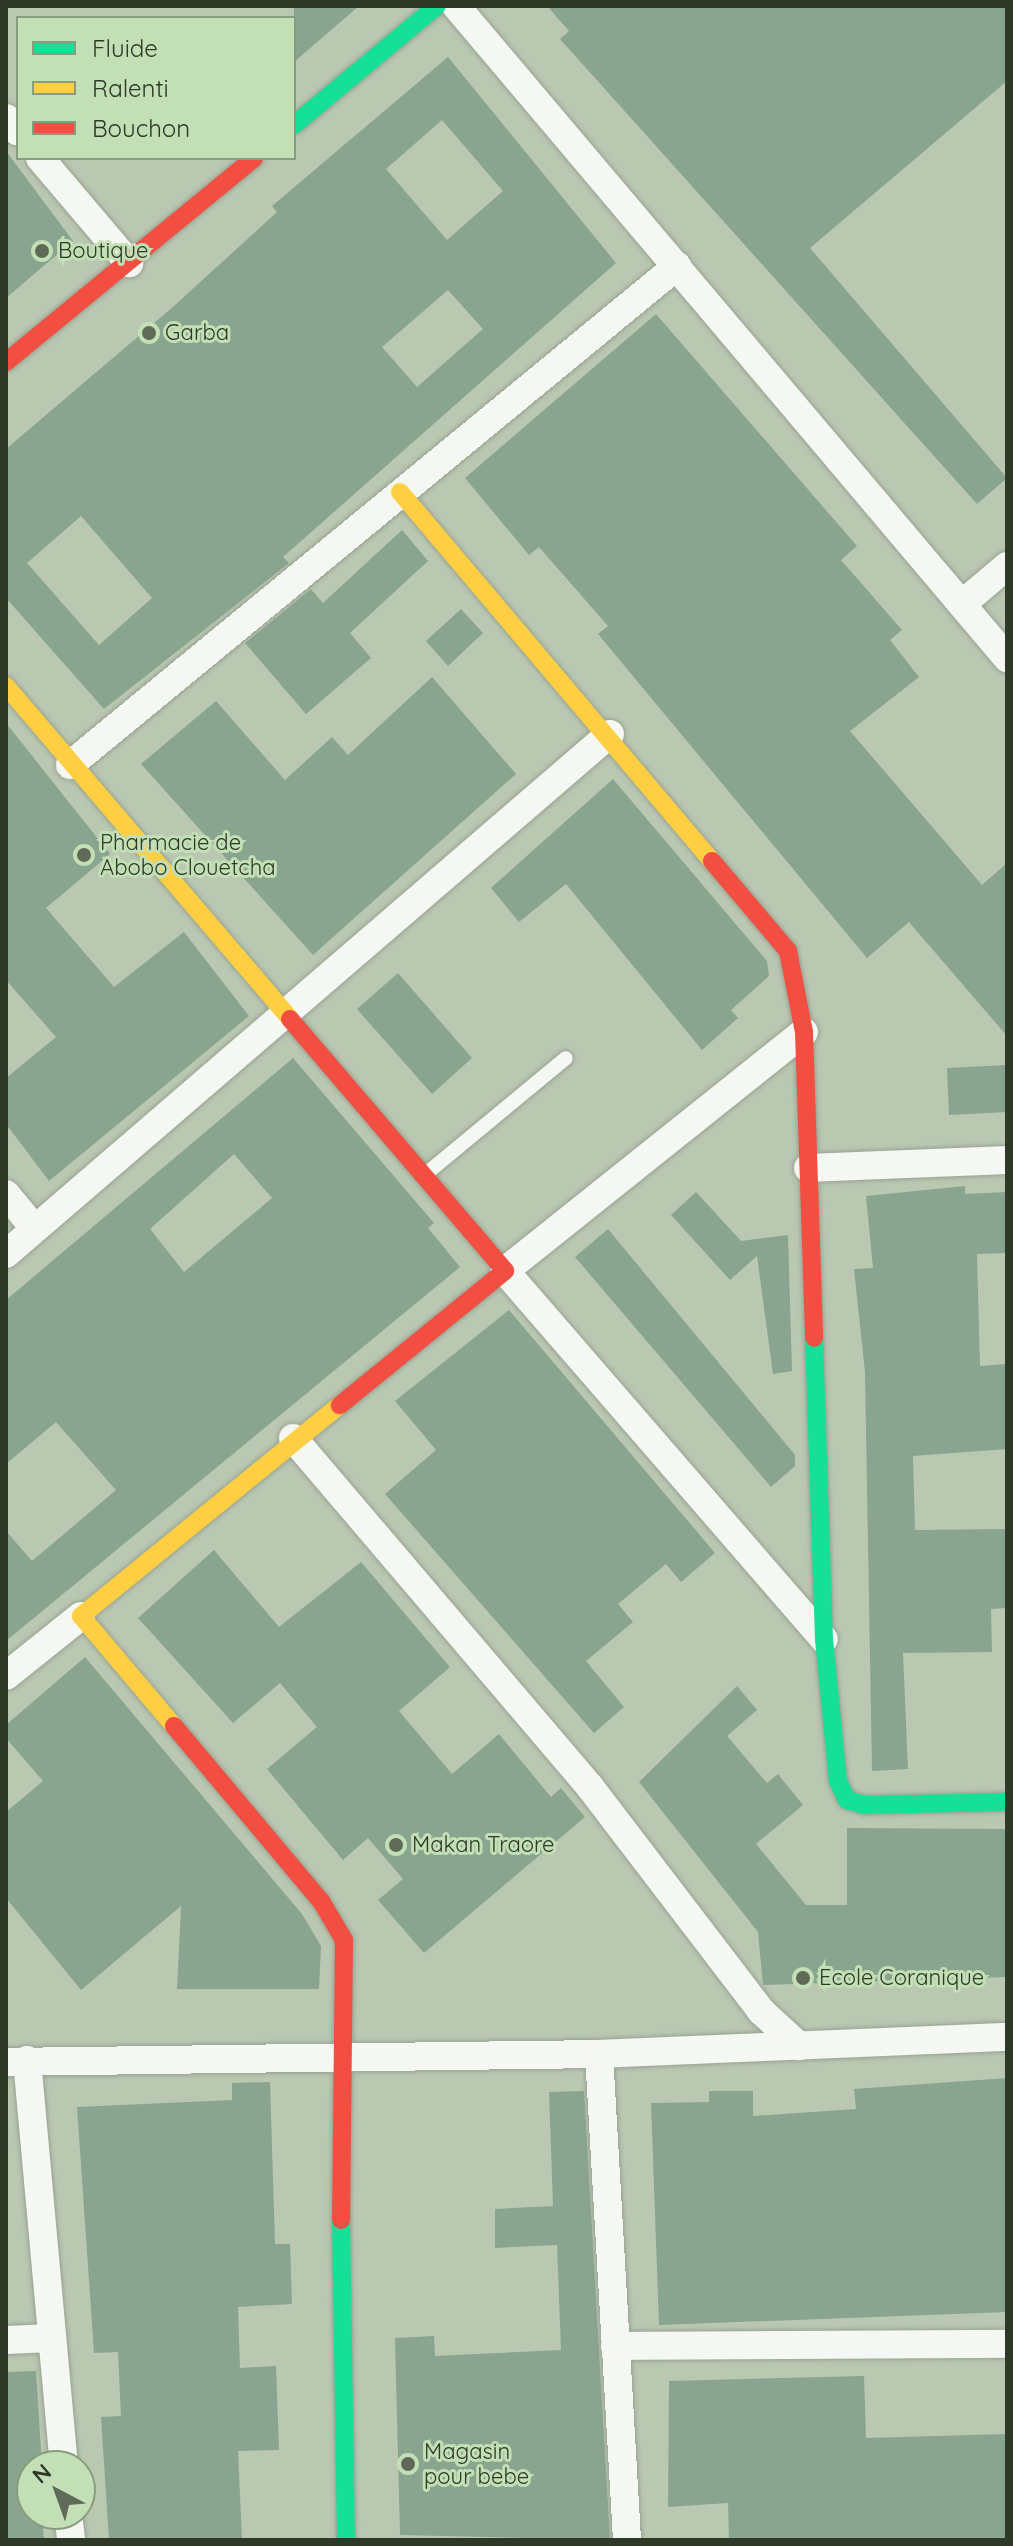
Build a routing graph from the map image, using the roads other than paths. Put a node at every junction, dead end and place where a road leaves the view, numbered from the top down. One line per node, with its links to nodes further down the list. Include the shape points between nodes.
1 (437, 6): 3 (street)
2 (456, 6): 7 (street)
3 (296, 123)
4 (42, 160): 6 (street)
5 (252, 160): 6 (street)
6 (129, 263): 8 (street)
7 (677, 266): 9 (street); 11 (street)
8 (6, 362)
9 (400, 492): 14 (street); 15 (street)
10 (1007, 566): 11 (street)
11 (962, 604): 12 (street)
12 (1007, 658)
13 (6, 686): 15 (street)
14 (610, 734): 16 (street); 17 (street, via 788,951)
15 (70, 765): 16 (street)
16 (287, 1016): 21 (street); 23 (street)
17 (804, 1032): 20 (street); 25 (street)
18 (566, 1058): 21 (lane)
19 (1007, 1160): 20 (street)
20 (808, 1168): 28 (street)
21 (424, 1176): 25 (street)
22 (6, 1194): 23 (street)
23 (35, 1229): 24 (street)
24 (6, 1254)
25 (505, 1271): 26 (street); 28 (street)
26 (293, 1438): 27 (street); 32 (street, via 590,1787 761,2011)
27 (81, 1616): 29 (street); 34 (street, via 321,1901 344,1940)
28 (824, 1639): 30 (street, via 838,1781 847,1800)
29 (6, 1676)
30 (1007, 1802)
31 (1007, 2037): 32 (street)
32 (799, 2046): 33 (street)
33 (599, 2054): 34 (street); 39 (street)
34 (339, 2057): 35 (street); 41 (street)
35 (16, 2061): 36 (street)
36 (52, 2338): 37 (street); 40 (street)
37 (6, 2340)
38 (1007, 2344): 39 (street)
39 (615, 2346): 42 (street)
40 (62, 2450)
41 (346, 2540)
42 (627, 2540)

